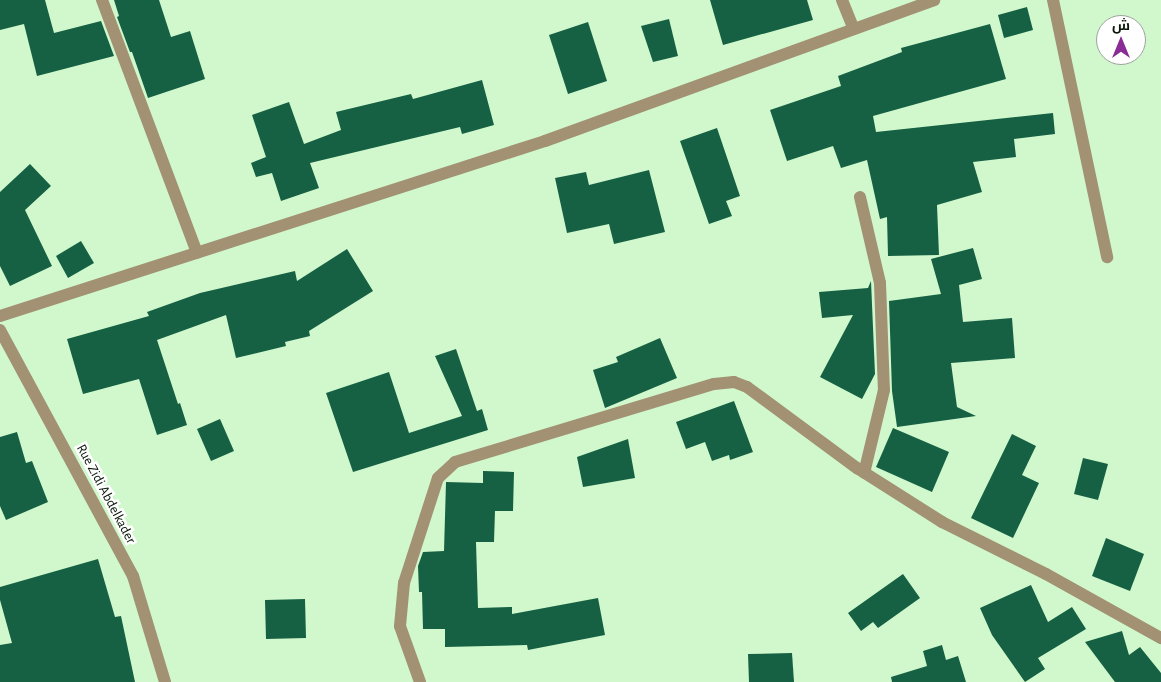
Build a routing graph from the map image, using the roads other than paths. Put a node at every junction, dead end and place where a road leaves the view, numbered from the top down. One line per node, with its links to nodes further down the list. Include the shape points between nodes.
1 (102, 0): 7 (street)
2 (842, 0): 5 (street)
3 (934, 0): 5 (street)
4 (1053, 0): 8 (street)
5 (854, 29): 7 (street, via 545,141)
6 (860, 198): 11 (street, via 880,283 884,390)
7 (197, 253): 9 (street)
8 (1107, 257)
9 (0, 316)
10 (0, 330): 13 (street, Rue Zidi Abdelkader, via 133,576)
11 (864, 473): 12 (street, via 942,522 1046,574); 14 (street, via 747,387 734,382 714,384 455,462 438,478 404,583 400,626)
12 (1161, 638)
13 (165, 682)
14 (420, 682)

